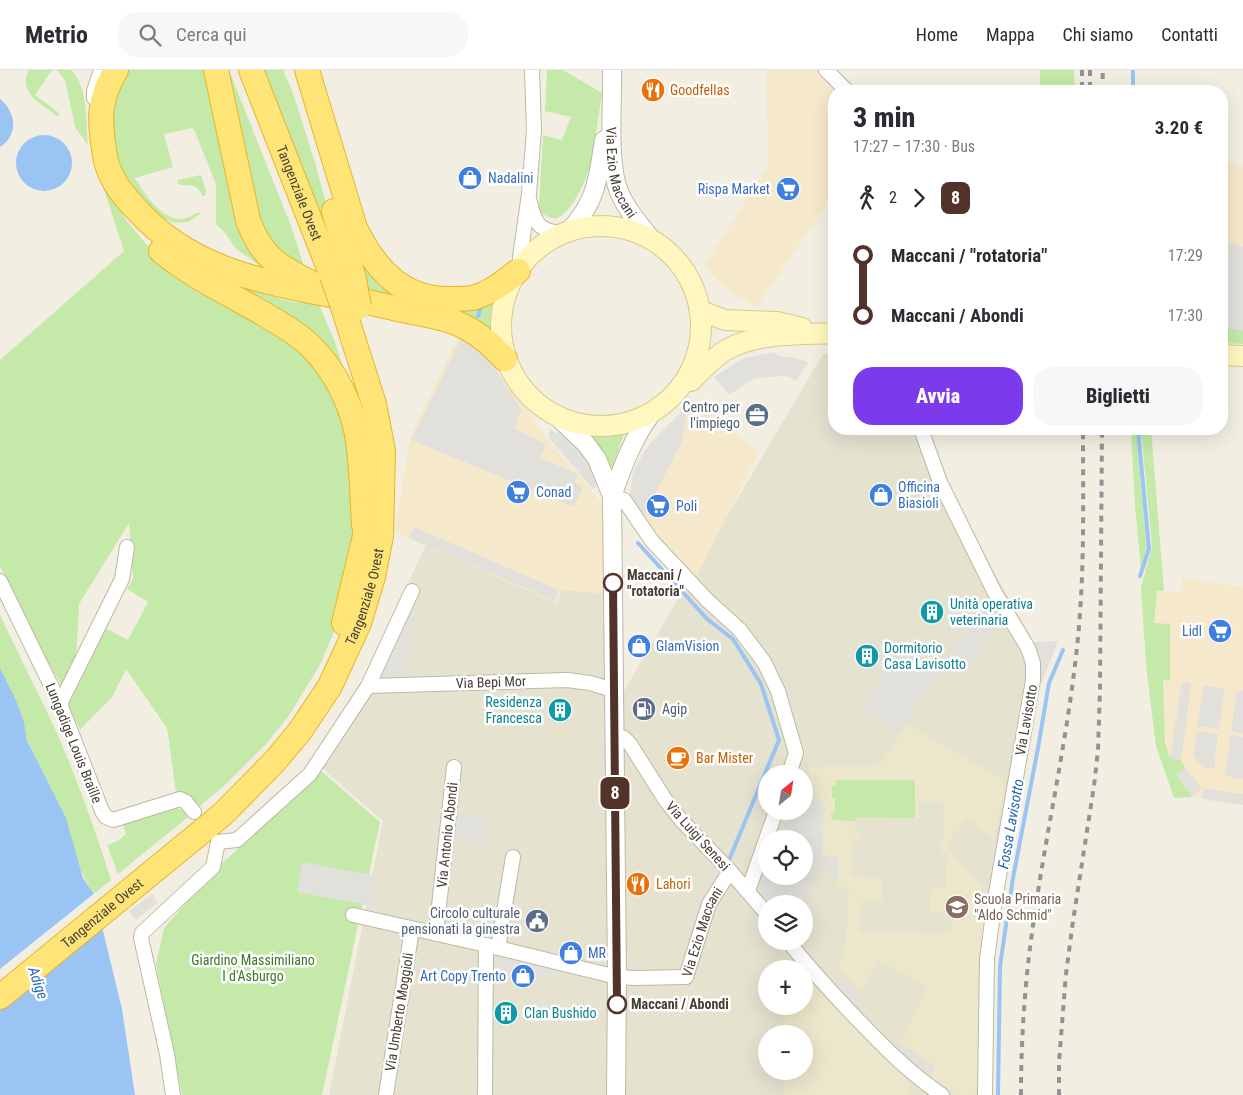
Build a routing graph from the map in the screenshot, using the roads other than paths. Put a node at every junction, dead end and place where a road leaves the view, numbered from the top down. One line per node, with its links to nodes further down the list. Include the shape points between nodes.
1 (101, 70): 13 (street, via 94,91 93,134 98,150)
2 (116, 70): 13 (highway, via 103,100 100,124)
3 (216, 70): 19 (highway, via 253,234 274,262 290,272)
4 (237, 70): 19 (highway, Tangenziale Ovest)
5 (251, 70): 19 (highway, Tangenziale Ovest)
6 (289, 70): 19 (highway, via 310,125)
7 (307, 70): 18 (highway, via 355,228 378,266 412,292 439,299 471,298 495,288)
8 (532, 70): 15 (street, via 534,130)
9 (612, 70): 12 (street, Via Ezio Maccani)
10 (826, 70): 11 (street)
11 (841, 85)
12 (612, 96): 16 (street, Via Ezio Maccani, via 596,186 585,212); 17 (street, Via Ezio Maccani, via 612,158 619,191 630,212)
13 (105, 158): 14 (highway)
14 (119, 191): 19 (highway, via 156,229 204,261 253,279); 31 (highway, via 137,225 157,247 188,271 278,322 301,338 326,364 341,388 357,434)
15 (528, 194): 16 (street, via 538,225 552,232); 18 (street)
16 (566, 231): 17 (main road, via 588,225 624,227); 18 (main road, via 536,250)
17 (652, 240): 20 (main road, via 671,254 683,269 694,290)
18 (520, 269): 25 (main road, via 509,288 502,312 501,336)
19 (338, 291): 25 (highway, via 465,327 482,337); 31 (highway, Tangenziale Ovest, via 348,363 364,424 369,473); 45 (highway, Tangenziale Ovest, via 374,373 374,404 382,451 381,536 359,623 330,686 275,761 223,814)
20 (701, 319): 21 (main road, via 777,322); 26 (main road, via 700,346 695,364)
21 (828, 332)
22 (828, 333): 26 (main road, via 745,342 724,351)
23 (1228, 355): 24 (main road)
24 (1243, 356)
25 (505, 359): 28 (main road, via 521,387 547,412)
26 (676, 394): 27 (main road)
27 (651, 414): 28 (main road, via 620,426 601,427); 30 (street, via 624,461)
28 (561, 420): 30 (street, via 597,459)
29 (923, 435): 61 (street, Via Lavisotto, via 940,482 1033,663 1033,680 987,959)
30 (612, 496): 36 (street); 39 (street, via 624,500 652,541 740,630 764,662 778,691 796,754)
31 (364, 536): 45 (highway, Tangenziale Ovest, via 345,622 318,683 291,723 260,759)
32 (127, 547): 37 (street, via 122,579)
33 (0, 581): 37 (street, Lungadige Louis Braille)
34 (412, 591): 35 (street)
35 (368, 686): 36 (street, Via Bepi Mor, via 567,680); 56 (street, via 310,774 237,840 218,842 213,867 142,932)
36 (613, 690): 38 (street)
37 (60, 704): 41 (street, Lungadige Louis Braille, via 106,817 113,820 176,799 183,800)
38 (614, 735): 44 (street, Via Luigi Senesi, via 630,744 666,801); 53 (street)
39 (792, 765)
40 (454, 767): 50 (street, Via Antonio Abondi)
41 (194, 812)
42 (773, 820): 46 (street)
43 (513, 857): 51 (street)
44 (730, 870): 46 (street, Via Luigi Senesi); 53 (street, Via Ezio Maccani, via 709,904 686,977)
45 (136, 878): 54 (highway, Tangenziale Ovest); 55 (highway, Tangenziale Ovest)
46 (748, 891): 47 (street, Via Luigi Senesi)
47 (758, 903)
48 (353, 916): 49 (street)
49 (412, 929): 50 (street); 57 (street, Via Umberto Moggioli)
50 (436, 934): 51 (street)
51 (492, 946): 53 (street); 58 (street)
52 (795, 950): 60 (street, via 814,974 907,1070)
53 (625, 977): 59 (street)
54 (0, 979)
55 (0, 997)
56 (173, 1095)
57 (386, 1095)
58 (485, 1095)
59 (616, 1095)
60 (942, 1095)
61 (985, 1095)

